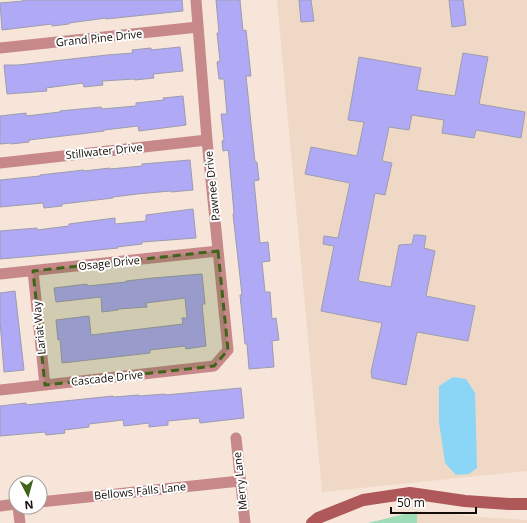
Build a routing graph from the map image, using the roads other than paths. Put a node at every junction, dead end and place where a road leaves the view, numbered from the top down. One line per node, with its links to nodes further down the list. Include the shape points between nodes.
1 (196, 0): 2 (street, Pawnee Drive)
2 (198, 27): 3 (street, Grand Pine Drive); 4 (street, Pawnee Drive)
3 (0, 48)
4 (207, 140): 5 (street, Stillwater Drive); 6 (street, Pawnee Drive)
5 (0, 163)
6 (218, 251): 7 (street, Osage Drive); 9 (street, Pawnee Drive, via 228,350)
7 (33, 271): 8 (street, Osage Drive); 10 (street, Lariat Way)
8 (0, 274)
9 (214, 366): 10 (street, Cascade Drive)
10 (45, 385): 11 (street, Cascade Drive)
11 (0, 390)
12 (236, 438): 13 (street, Merry Lane)
13 (240, 481): 15 (street, Bellows Falls Lane); 18 (street, Merry Lane)
14 (527, 500): 16 (street)
15 (48, 501)
16 (509, 504): 17 (street); 19 (street, via 410,493 363,500 318,518)
17 (527, 504)
18 (245, 523)
19 (312, 523)

